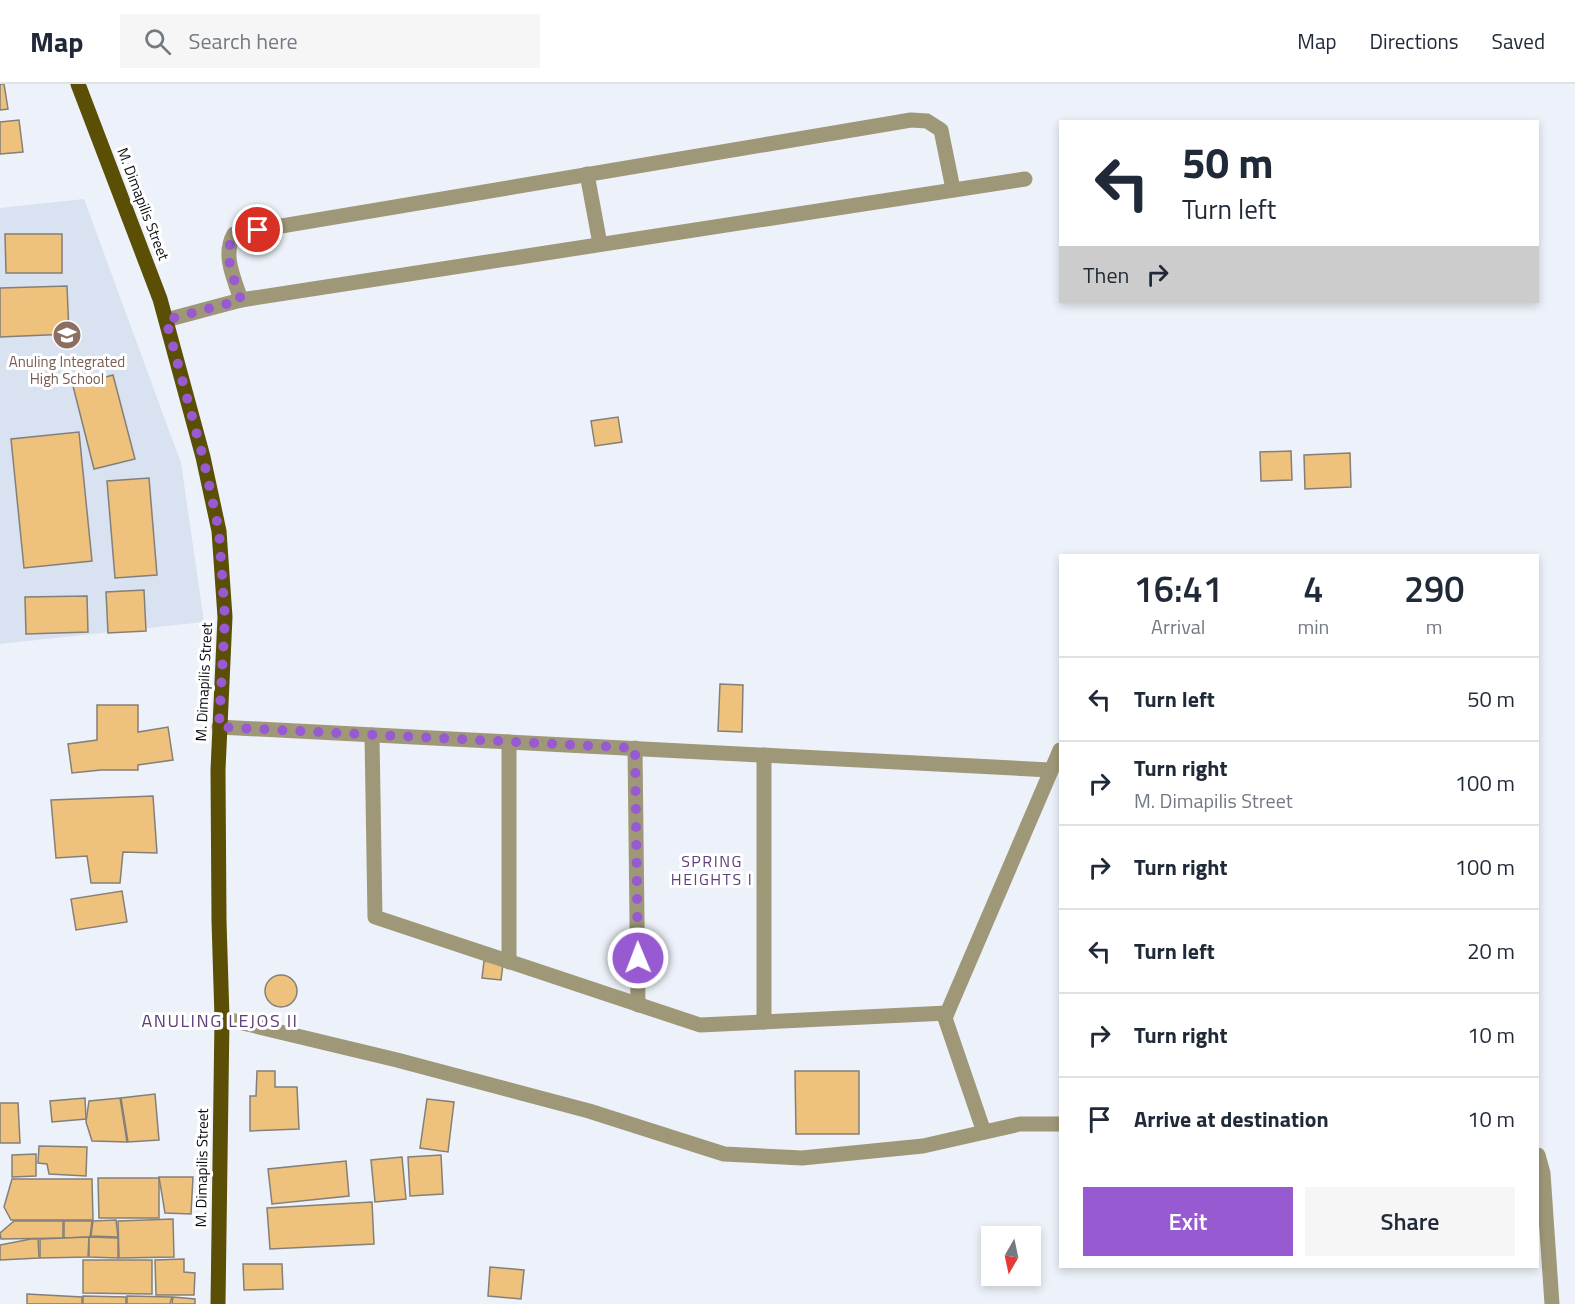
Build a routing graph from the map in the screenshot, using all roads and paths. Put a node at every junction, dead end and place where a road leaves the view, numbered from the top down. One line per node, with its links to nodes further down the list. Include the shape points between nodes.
1 (78, 84): 7 (main road, M. Dimapilis Street)
2 (587, 174): 4 (street, via 912,120 927,121 941,130); 5 (street); 6 (street, via 234,234 229,243 229,260)
3 (1024, 179): 4 (street)
4 (953, 189): 5 (street)
5 (600, 244): 6 (street)
6 (241, 300): 7 (street)
7 (166, 320): 8 (main road, M. Dimapilis Street, via 219,531 225,618)
8 (219, 727): 9 (street); 18 (main road, M. Dimapilis Street)
9 (372, 735): 10 (street); 15 (street, via 375,917)
10 (509, 742): 11 (street); 15 (street)
11 (635, 748): 13 (street); 16 (street)
12 (1059, 752): 14 (street)
13 (765, 755): 14 (street); 19 (street)
14 (1050, 770): 17 (street)
15 (508, 962): 16 (street)
16 (638, 1005): 19 (street, via 700,1025)
17 (947, 1013): 19 (street); 21 (street, via 945,1018)
18 (222, 1018): 21 (street, via 589,1111 724,1154 802,1158 923,1146); 23 (main road, M. Dimapilis Street)
19 (764, 1022)
20 (1059, 1124): 21 (street, via 1020,1124)
21 (984, 1132)
22 (1539, 1159): 24 (street)
23 (218, 1304)
24 (1552, 1304)

